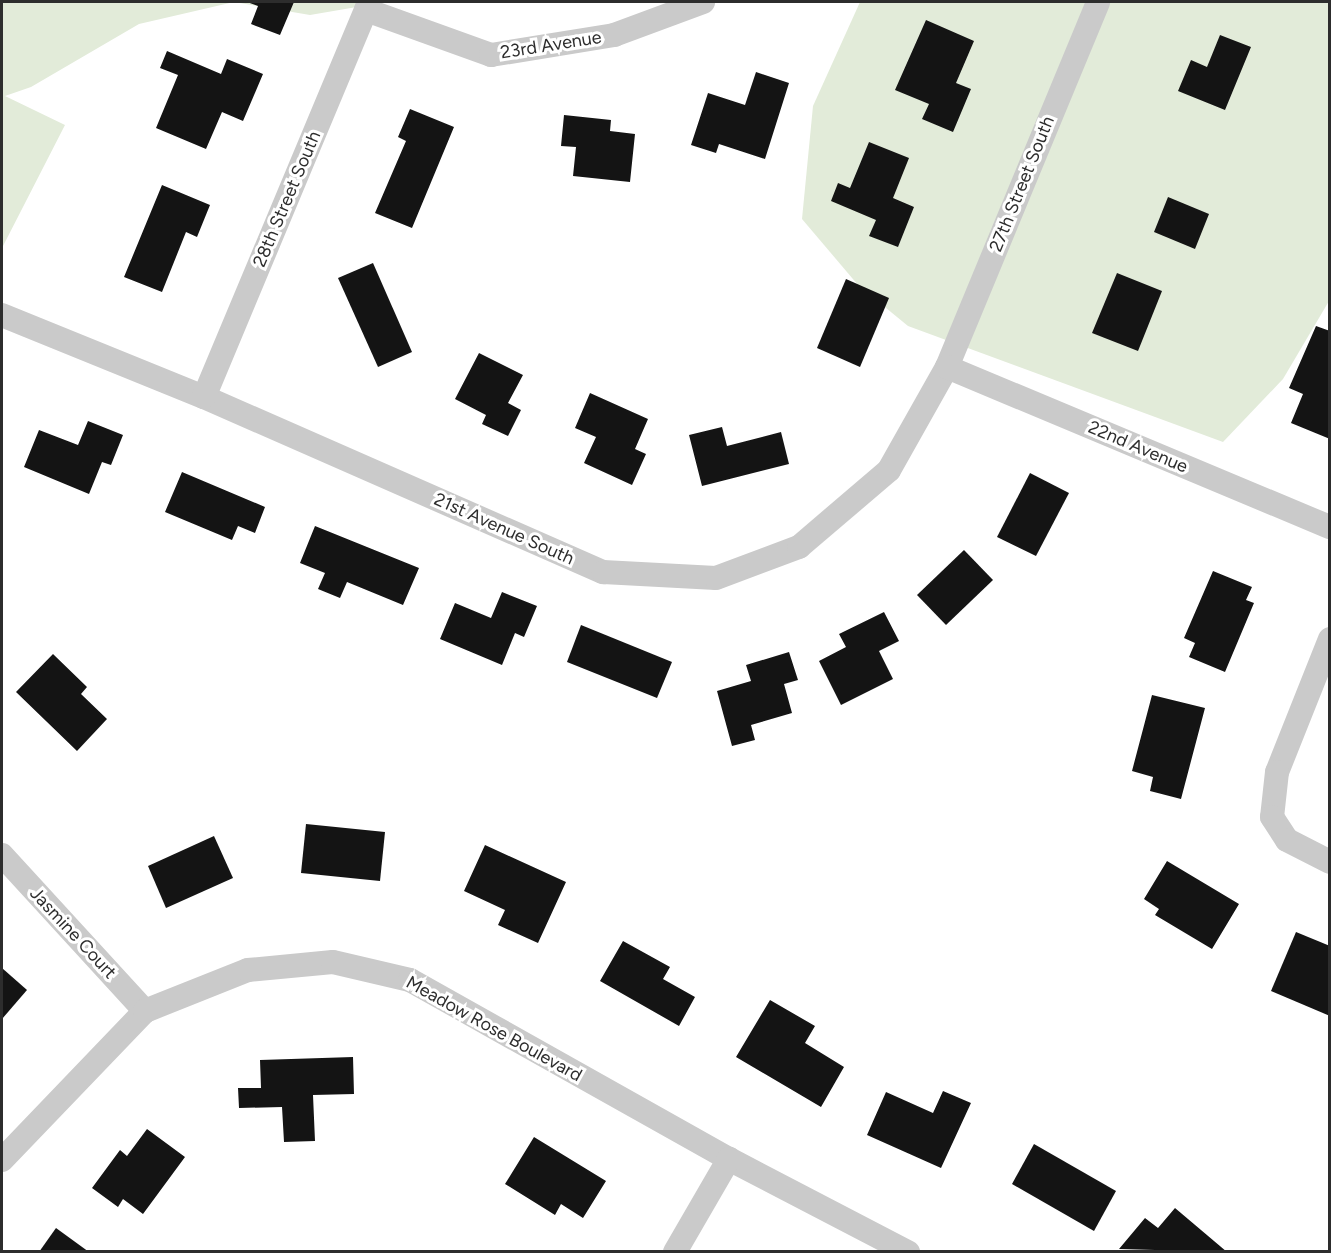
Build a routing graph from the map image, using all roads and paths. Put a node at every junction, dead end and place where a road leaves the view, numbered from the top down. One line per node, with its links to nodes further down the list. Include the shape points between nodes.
1 (703, 2): 3 (street, 23rd Avenue, via 614,35 491,56)
2 (1098, 2): 5 (street, 27th Street South)
3 (367, 6): 6 (street, 28th Street South)
4 (2, 315): 6 (street, 21st Avenue South)
5 (947, 367): 6 (street, 21st Avenue South, via 889,470 799,547 716,578 603,572); 7 (street, 22nd Avenue)
6 (204, 397)
7 (1329, 526)
8 (1329, 639): 10 (street, via 1277,772 1272,817 1287,840)
9 (2, 855): 11 (street, Jasmine Court)
10 (1329, 862)
11 (145, 1011): 12 (street, Meadow Rose Boulevard, via 248,970 333,962 410,980); 13 (street, Meadow Rose Boulevard)
12 (729, 1159): 14 (street); 15 (street, Meadow Rose Boulevard)
13 (2, 1160)
14 (675, 1251)
15 (908, 1251)

